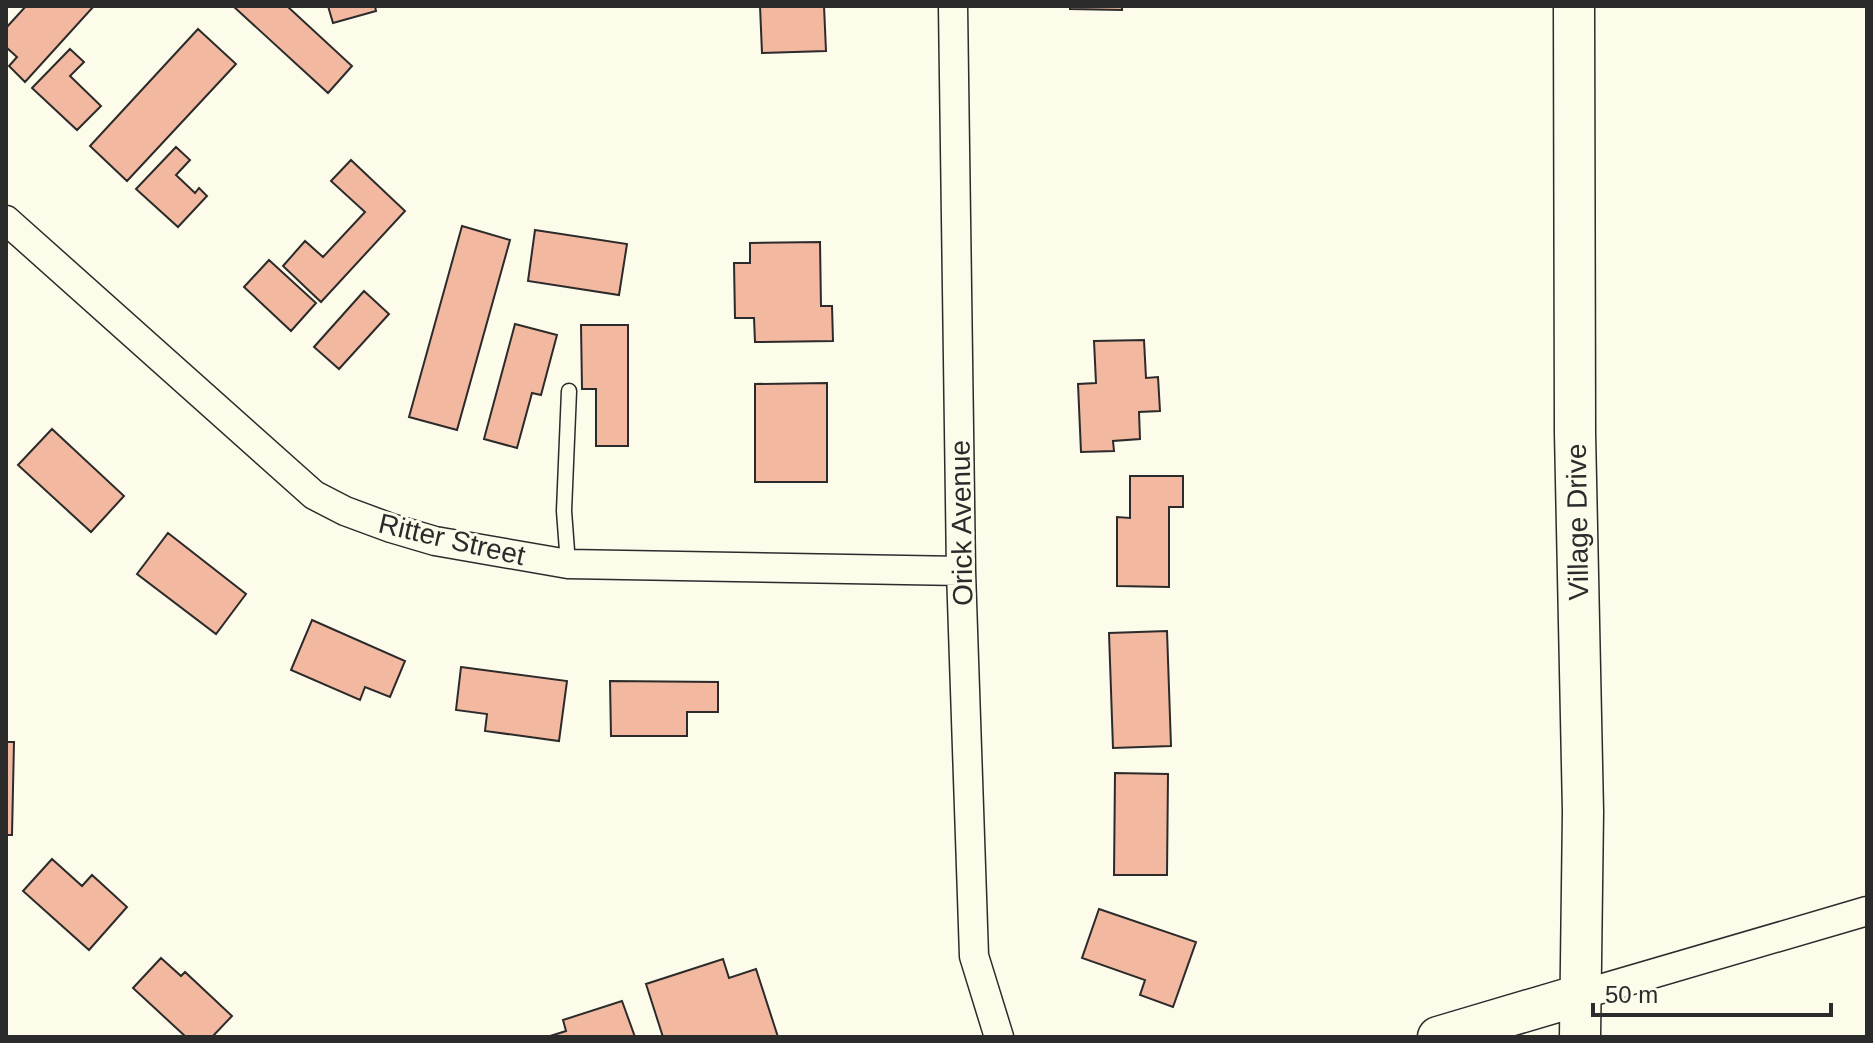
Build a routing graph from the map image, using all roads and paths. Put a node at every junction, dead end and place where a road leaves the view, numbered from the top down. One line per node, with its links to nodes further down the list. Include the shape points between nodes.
1 (953, 6): 6 (street, Orick Avenue)
2 (1574, 6): 8 (main road, Village Drive, via 1583,812)
3 (6, 220): 5 (street, Ritter Street, via 314,495 435,541)
4 (569, 391): 5 (lane, via 564,511)
5 (568, 564): 6 (street, Ritter Street)
6 (961, 571): 9 (street, Orick Avenue, via 974,956)
7 (1867, 911): 8 (street)
8 (1580, 995): 10 (main road); 11 (main road, Village Drive)
9 (999, 1037)
10 (1438, 1037)
11 (1580, 1037)

